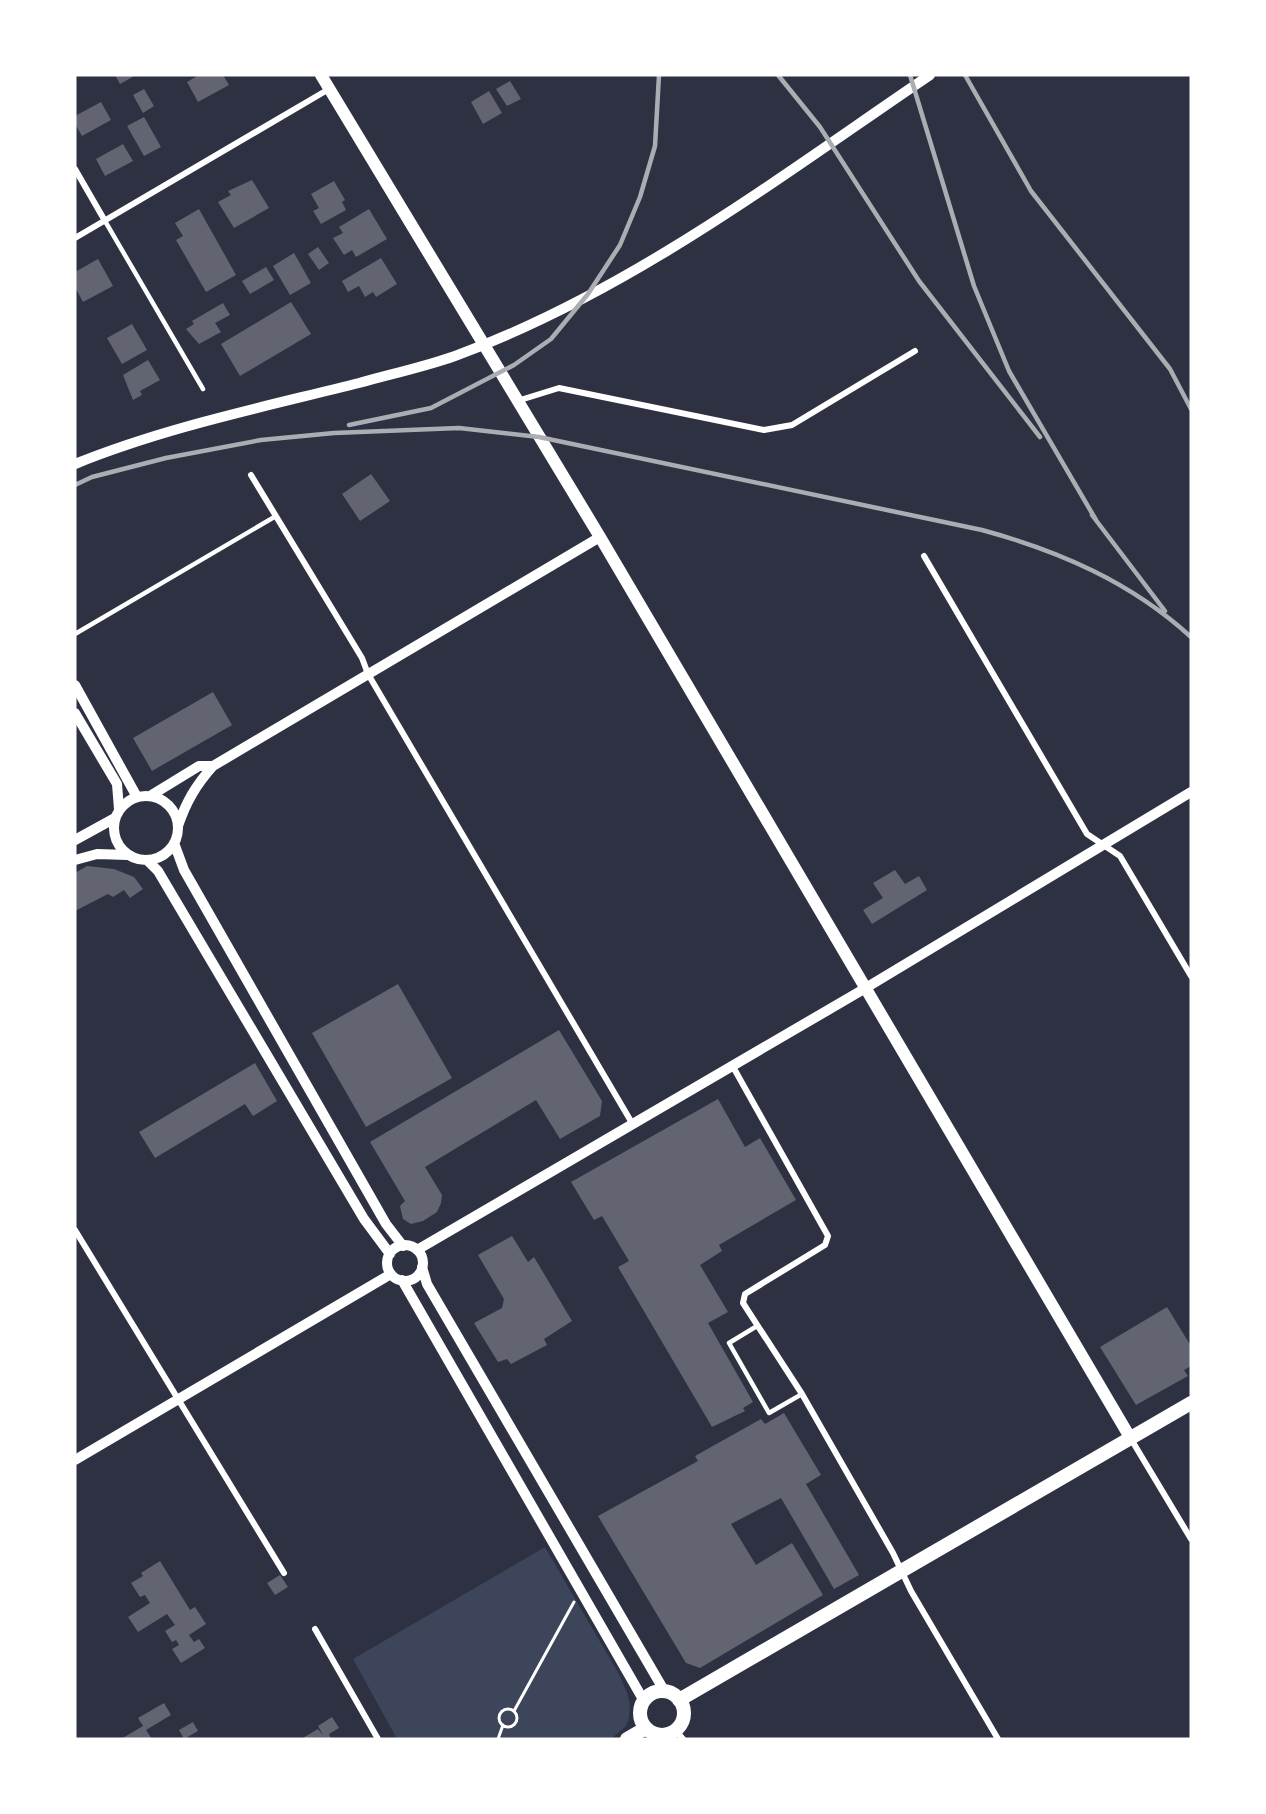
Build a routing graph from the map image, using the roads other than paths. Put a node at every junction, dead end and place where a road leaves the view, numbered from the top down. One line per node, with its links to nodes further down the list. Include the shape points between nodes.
1 (321, 75): 3 (main road)
2 (930, 75): 10 (street, via 721,218 602,290 455,356 161,434)
3 (329, 89): 5 (street); 9 (main road)
4 (75, 169): 5 (street)
5 (105, 220): 6 (street); 8 (lane)
6 (75, 238)
7 (915, 351): 9 (street, via 792,425 764,430 559,388)
8 (203, 389)
9 (517, 401): 13 (main road)
10 (75, 464)
11 (251, 475): 12 (street)
12 (276, 516): 15 (lane); 16 (street)
13 (600, 537): 16 (street); 32 (main road)
14 (924, 556): 27 (street, via 1087,834)
15 (75, 634)
16 (368, 674): 19 (street); 34 (street)
17 (75, 685): 22 (street)
18 (75, 713): 23 (street, via 117,784)
19 (213, 766): 21 (street, via 199,766); 24 (street, via 196,785)
20 (1191, 792): 27 (street)
21 (150, 796): 22 (street); 24 (street, via 166,803)
22 (137, 797): 23 (street)
23 (117, 814): 25 (street); 28 (street, via 113,826 117,843)
24 (178, 826): 26 (street)
25 (75, 840)
26 (174, 843): 30 (street, via 167,852); 36 (street, via 184,870 386,1224)
27 (1104, 845): 31 (street, via 1120,856); 32 (street)
28 (128, 855): 29 (street, via 97,854); 30 (street)
29 (75, 860)
30 (147, 860): 38 (street, via 158,871 364,1219)
31 (1191, 976)
32 (864, 989): 33 (street); 46 (main road)
33 (732, 1064): 34 (street); 42 (street, via 828,1236 825,1245 745,1294 743,1303)
34 (632, 1123): 37 (street)
35 (75, 1230): 44 (street)
36 (403, 1246): 37 (street); 38 (street)
37 (417, 1250): 39 (street)
38 (390, 1254): 40 (street, via 387,1264)
39 (422, 1267): 41 (street, via 415,1278); 52 (street, via 427,1284)
40 (391, 1274): 41 (street); 44 (street)
41 (402, 1280): 54 (street)
42 (757, 1326): 43 (street); 43 (lane, via 729,1343 769,1413)
43 (802, 1394): 49 (street)
44 (178, 1400): 47 (street); 50 (street)
45 (1191, 1403): 46 (main road)
46 (1131, 1439): 48 (street); 49 (main road)
47 (75, 1460)
48 (1191, 1539)
49 (902, 1571): 53 (main road); 59 (street)
50 (284, 1573)
51 (315, 1629): 57 (street)
52 (665, 1692): 53 (main road); 54 (main road, via 653,1693)
53 (679, 1700): 56 (main road, via 683,1719)
54 (644, 1701): 55 (main road, via 640,1718)
55 (646, 1728): 56 (main road, via 657,1734); 58 (main road)
56 (679, 1734)
57 (378, 1739)
58 (627, 1739)
59 (998, 1739)

